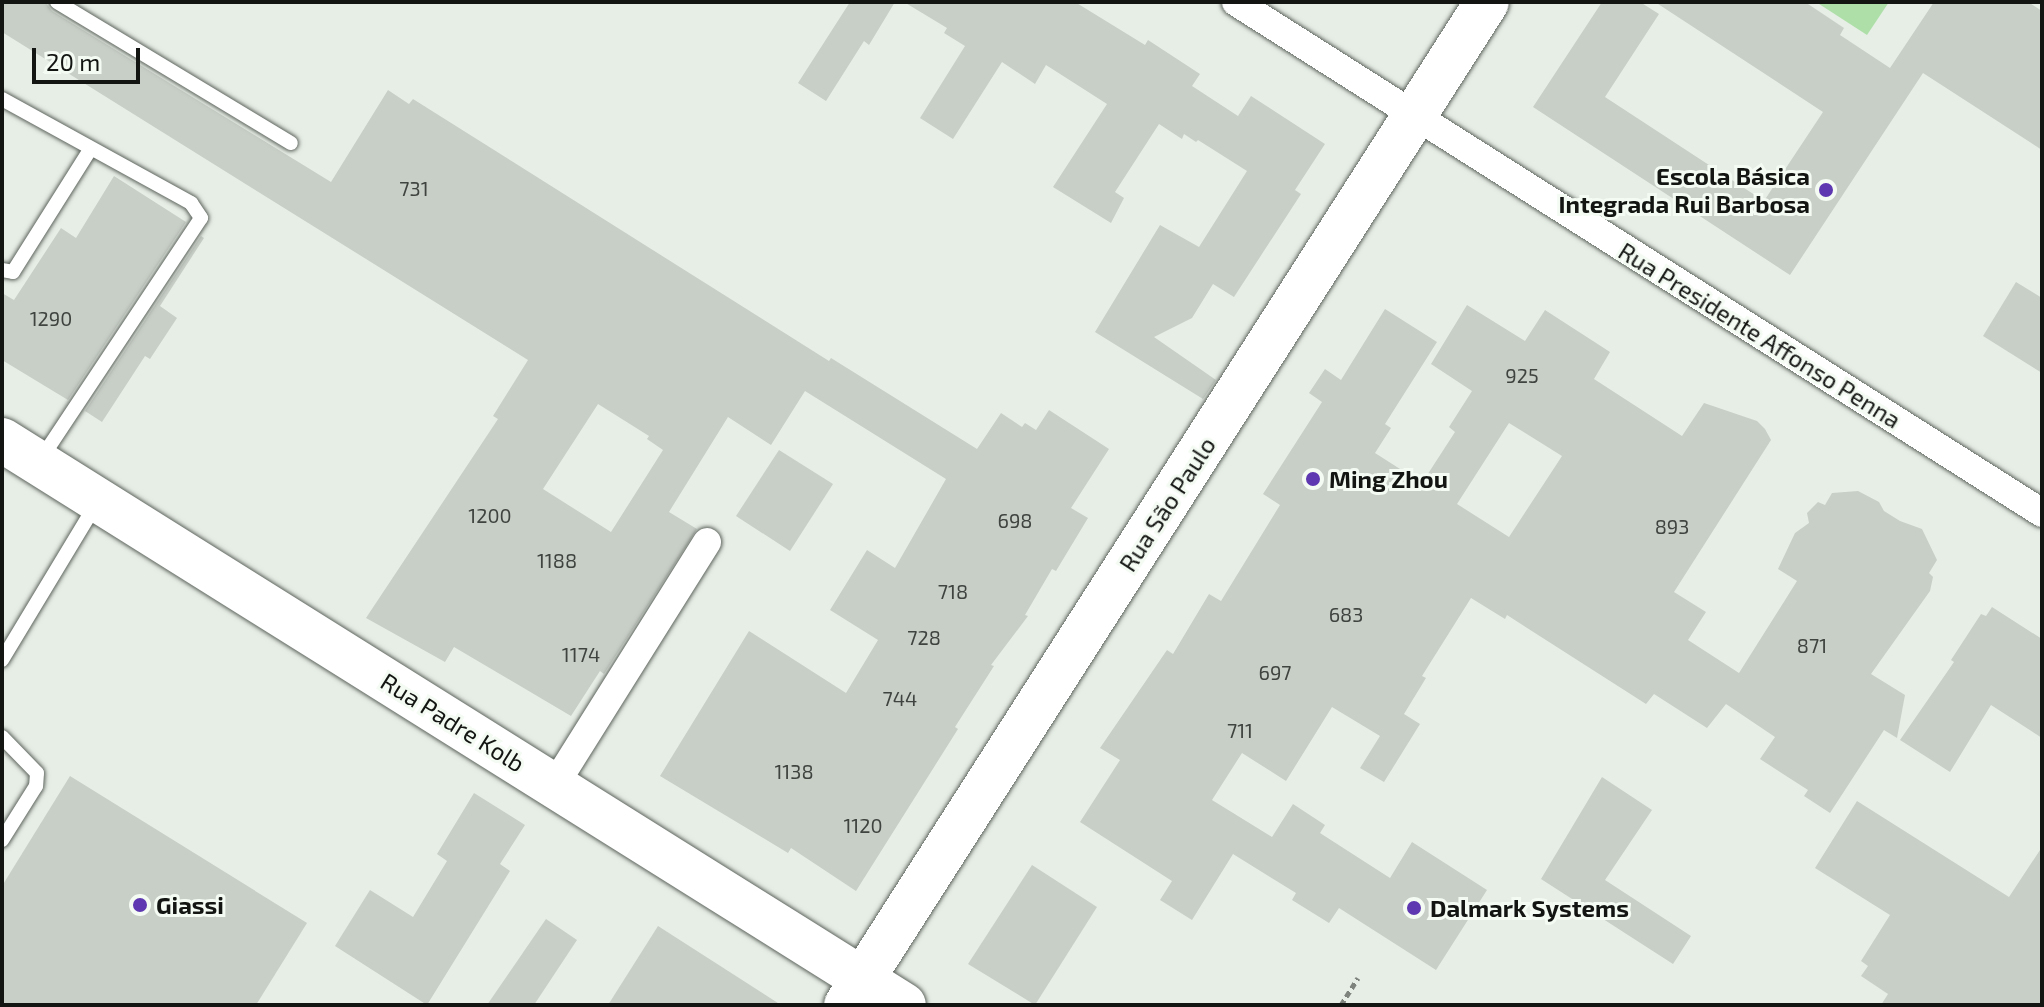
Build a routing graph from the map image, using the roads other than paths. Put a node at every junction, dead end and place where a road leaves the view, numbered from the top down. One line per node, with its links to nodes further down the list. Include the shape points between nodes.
1 (57, 2): 6 (lane)
2 (1236, 2): 5 (street, Rua Presidente Affonso Penna)
3 (1487, 2): 5 (main road, Rua São Paulo)
4 (2, 99): 7 (lane)
5 (1415, 115): 12 (street, Rua Presidente Affonso Penna); 18 (main road, Rua São Paulo)
6 (291, 143)
7 (91, 148): 8 (lane, via 13,272); 10 (lane, via 191,203 201,218)
8 (2, 270)
9 (2, 440): 10 (main road, Rua Padre Kolb)
10 (38, 463): 11 (main road, Rua Padre Kolb)
11 (98, 500): 14 (lane); 16 (main road, Rua Padre Kolb)
12 (2042, 513)
13 (707, 542): 16 (street)
14 (2, 660)
15 (2, 737): 17 (lane, via 37,773 36,786)
16 (554, 786): 18 (main road, Rua Padre Kolb)
17 (2, 840)
18 (854, 992): 19 (main road, Rua Padre Kolb)
19 (904, 1005)

